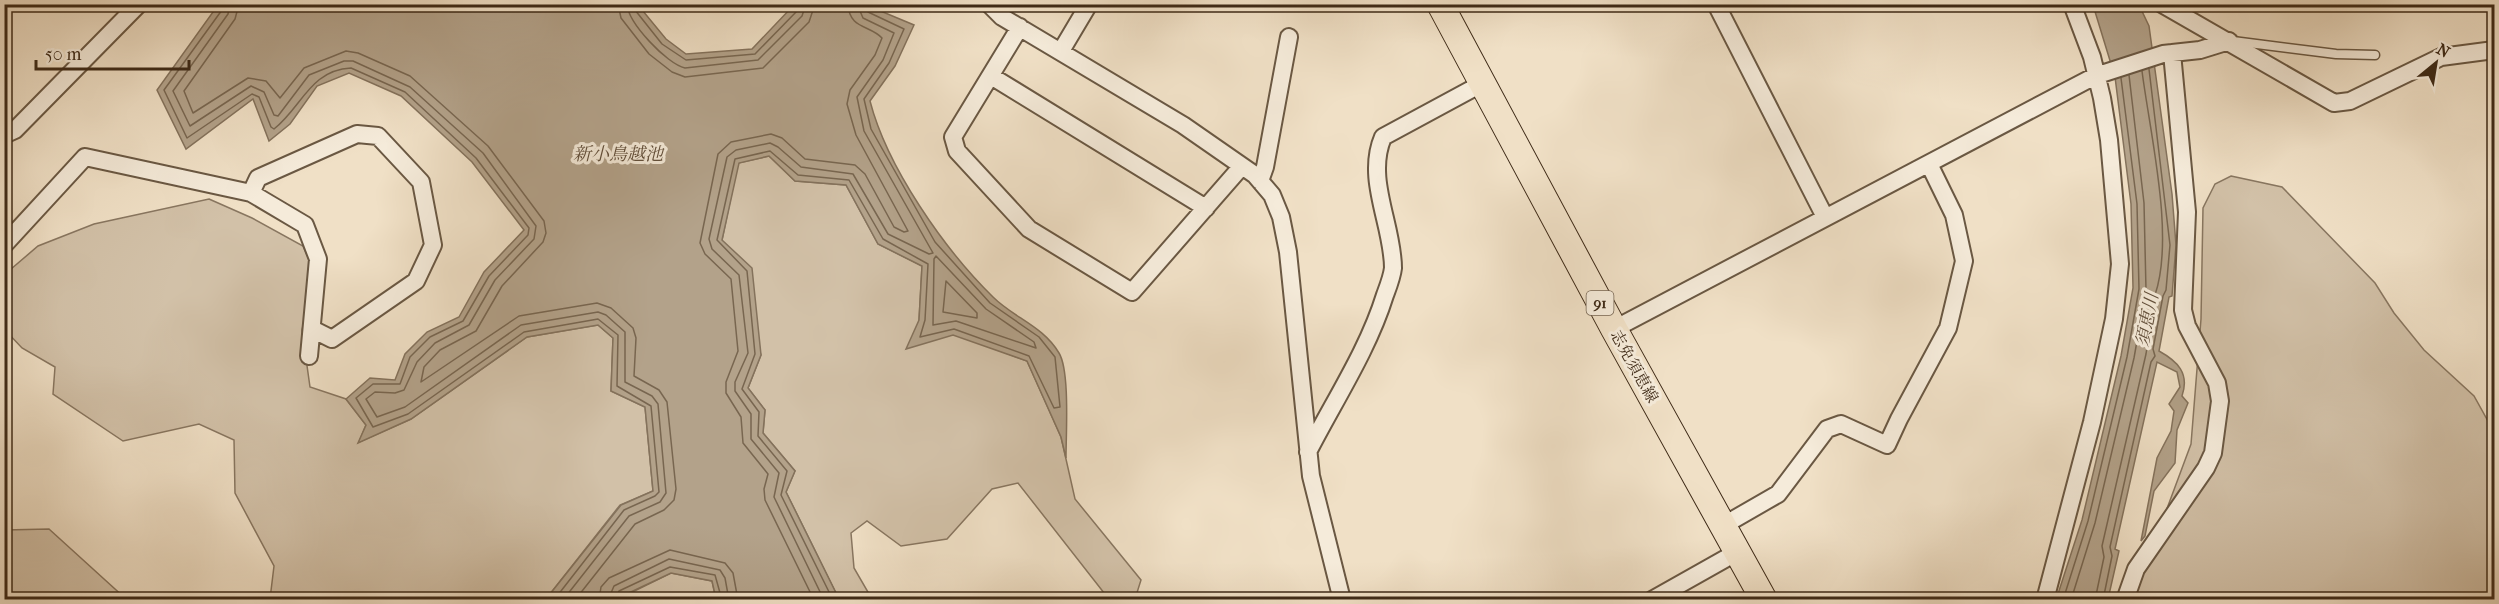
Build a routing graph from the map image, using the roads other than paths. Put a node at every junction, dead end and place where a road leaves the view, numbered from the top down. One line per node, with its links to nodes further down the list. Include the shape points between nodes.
1 (139, 4): 18 (street, via 15,130)
2 (989, 4): 8 (street)
3 (1089, 4): 12 (street)
4 (1440, 4): 17 (main road, 志免須恵線 / 91)
5 (1716, 4): 24 (street)
6 (2072, 4): 16 (street)
7 (2162, 4): 10 (street)
8 (1020, 27): 12 (street); 15 (street)
9 (1289, 37): 21 (street)
10 (2229, 41): 11 (street, via 2334,103 2350,100 2441,57); 13 (street); 14 (lane)
11 (2494, 50)
12 (1061, 51): 20 (street)
13 (2168, 54): 16 (street); 36 (street, via 2187,212 2183,310 2187,326 2217,383 2220,401 2213,453 2206,468 2136,570)
14 (2375, 55)
15 (992, 76): 23 (street); 23 (street, via 953,137 957,151 1029,229 1081,263 1132,292)
16 (2095, 76): 19 (street); 35 (street, via 2109,140 2120,264 2114,319 2094,410)
17 (1483, 83): 27 (main road, 志免須恵線 / 91); 29 (street, via 1383,137 1377,151 1393,271 1379,315)
18 (4, 135)
19 (1929, 164): 24 (street); 30 (street, via 1954,215 1964,261 1948,328 1887,445 1841,424 1827,429 1778,494)
20 (1242, 166): 21 (street); 23 (street)
21 (1260, 181): 29 (street, via 1272,195 1281,217 1288,252)
22 (252, 193): 25 (street, via 85,157); 26 (street, via 305,225 318,259); 26 (street, via 258,178 357,134 378,136 421,182 433,245 416,281 332,339)
23 (1206, 208)
24 (1825, 217): 27 (street)
25 (4, 245)
26 (312, 329): 28 (street)
27 (1614, 329): 30 (main road, 志免須恵線 / 91)
28 (309, 356)
29 (1308, 452): 32 (street)
30 (1724, 525): 31 (main road, 志免須恵線 / 91)
31 (1739, 551): 33 (street); 34 (main road, 志免須恵線 / 91)
32 (1342, 600)
33 (1652, 600)
34 (1764, 600)
35 (2045, 600)
36 (2125, 600)

